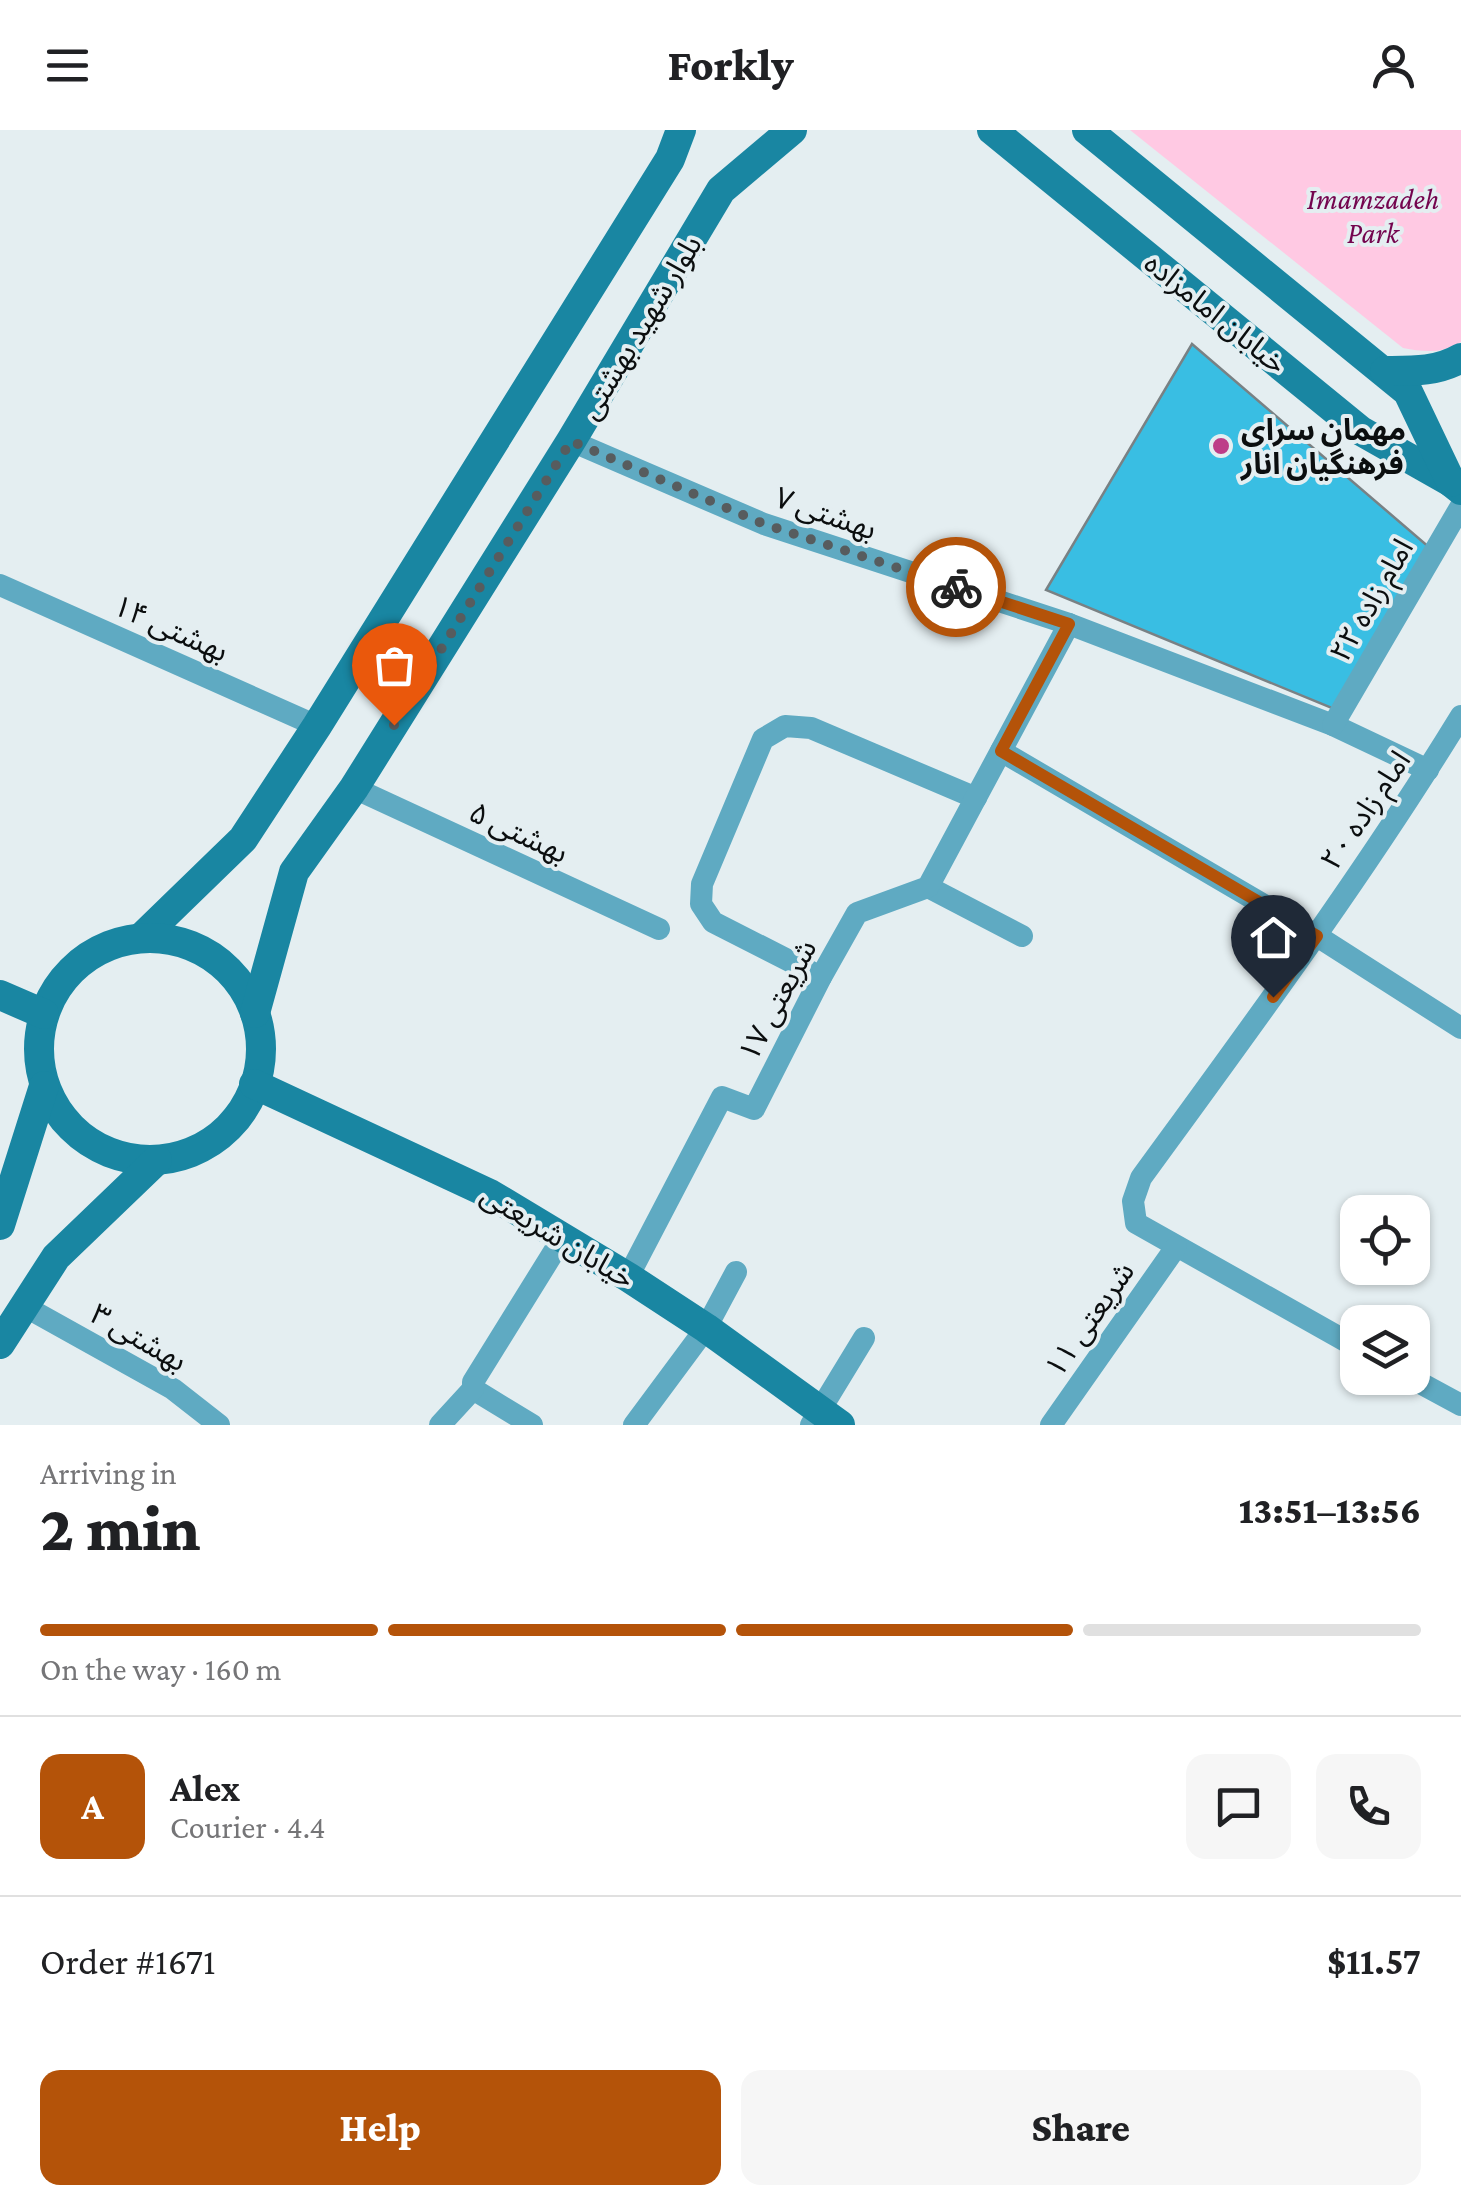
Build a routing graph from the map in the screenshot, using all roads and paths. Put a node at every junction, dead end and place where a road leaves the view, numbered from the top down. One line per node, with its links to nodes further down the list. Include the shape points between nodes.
1 (681, 130): 13 (street, بلوار شهید بهشتی, via 670,159)
2 (792, 130): 7 (street, بلوار شهید بهشتی, via 722,190)
3 (992, 130): 8 (street, خیابان امامزاده, via 1362,431)
4 (1088, 130): 6 (street, خیابان امامزاده)
5 (1461, 358): 6 (street, via 1446,367)
6 (1385, 371): 8 (street, خیابان امامزاده, via 1408,392)
7 (571, 441): 10 (street, بهشتی ۷, via 764,524); 16 (street, بلوار شهید بهشتی)
8 (1458, 486): 12 (street, امام زاده ۲۲)
9 (0, 586): 13 (street, بهشتی ۱۴)
10 (1069, 624): 12 (street, بهشتی ۷); 14 (street)
11 (1461, 716): 15 (street, امام زاده ۲۰)
12 (1333, 725): 15 (street, بهشتی ۷)
13 (317, 726): 22 (street, بلوار شهید بهشتی, via 243,840)
14 (1001, 751): 17 (street); 21 (street)
15 (1428, 770): 21 (street, امام زاده ۲۰)
16 (354, 788): 19 (street, بهشتی ۵); 25 (street, بلوار شهید بهشتی, via 294,872)
17 (976, 798): 18 (street); 23 (street, via 811,728 785,726 763,739 702,884 700,904 713,922)
18 (928, 886): 20 (street); 23 (street, شریعتی ۱۷, via 857,913)
19 (659, 930)
20 (1022, 936)
21 (1317, 936): 27 (street); 33 (street, امام زاده ۲۰, via 1140,1178 1136,1223)
22 (141, 938): 25 (street, via 198,949 223,965); 26 (street, via 87,957 65,976)
23 (821, 977): 35 (street, شریعتی ۱۷, via 754,1109 722,1098)
24 (0, 995): 26 (street)
25 (255, 1013): 28 (street, via 261,1041)
26 (44, 1014): 29 (street, via 38,1057)
27 (1461, 1028)
28 (254, 1084): 30 (street, via 234,1122 212,1141); 32 (street, خیابان شریعتی, via 490,1194)
29 (44, 1086): 30 (street, via 76,1133 115,1154); 31 (street)
30 (158, 1160): 36 (street, via 56,1258)
31 (0, 1226)
32 (563, 1238): 35 (street, خیابان شریعتی); 42 (street)
33 (1176, 1247): 39 (street); 49 (street, شریعتی ۱۱)
34 (736, 1272): 37 (street)
35 (628, 1277): 37 (street, خیابان شریعتی)
36 (24, 1306): 40 (street); 45 (street, بهشتی ۳, via 172,1389)
37 (706, 1328): 44 (street, خیابان شریعتی); 48 (street)
38 (864, 1338): 44 (street)
39 (1340, 1338)
40 (0, 1344)
41 (1430, 1388): 43 (street)
42 (473, 1389): 46 (street); 47 (street)
43 (1461, 1405)
44 (823, 1420)
45 (219, 1425)
46 (440, 1425)
47 (532, 1425)
48 (634, 1425)
49 (1051, 1425)

